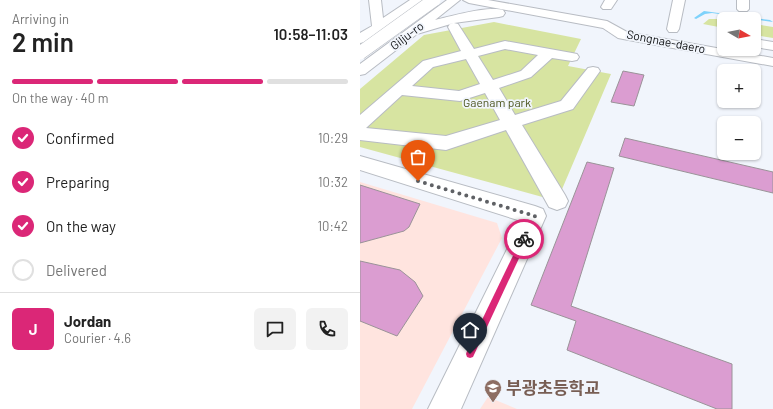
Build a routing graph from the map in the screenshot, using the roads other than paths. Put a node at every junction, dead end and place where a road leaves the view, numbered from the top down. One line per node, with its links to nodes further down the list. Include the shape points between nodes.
1 (375, 0): 12 (street)
2 (418, 0): 12 (street, Gilju-ro)
3 (434, 0): 20 (street, Gilju-ro, bridge)
4 (454, 0): 16 (street, Gilju-ro)
5 (469, 0): 8 (street, Songnae-daero)
6 (513, 0): 8 (street)
7 (680, 0): 14 (street)
8 (528, 10): 10 (street, Songnae-daero); 16 (street, via 475,14 435,23)
9 (625, 22): 10 (street, Songnae-daero)
10 (607, 25): 24 (street, Songnae-daero, via 623,35)
11 (659, 26): 14 (street, Songnae-daero)
12 (378, 27): 16 (street, via 398,20 415,23); 17 (street, Gilju-ro)
13 (454, 27): 22 (street)
14 (673, 29): 15 (street, Songnae-daero)
15 (688, 31)
16 (411, 32): 25 (street, Gilju-ro)
17 (360, 39)
18 (761, 44): 19 (street)
19 (773, 46)
20 (360, 53)
21 (549, 53): 22 (street, via 505,46); 23 (street); 27 (street, via 526,74)
22 (470, 54): 27 (street); 28 (street, via 428,64)
23 (572, 56)
24 (773, 62)
25 (360, 71)
26 (592, 71): 29 (street, via 567,105)
27 (489, 87): 28 (street, via 460,96); 29 (street)
28 (399, 90): 30 (street)
29 (511, 123): 31 (street, via 446,143); 33 (street)
30 (360, 124)
31 (360, 134)
32 (360, 163): 34 (street, via 535,216)
33 (556, 202)
34 (444, 409)

